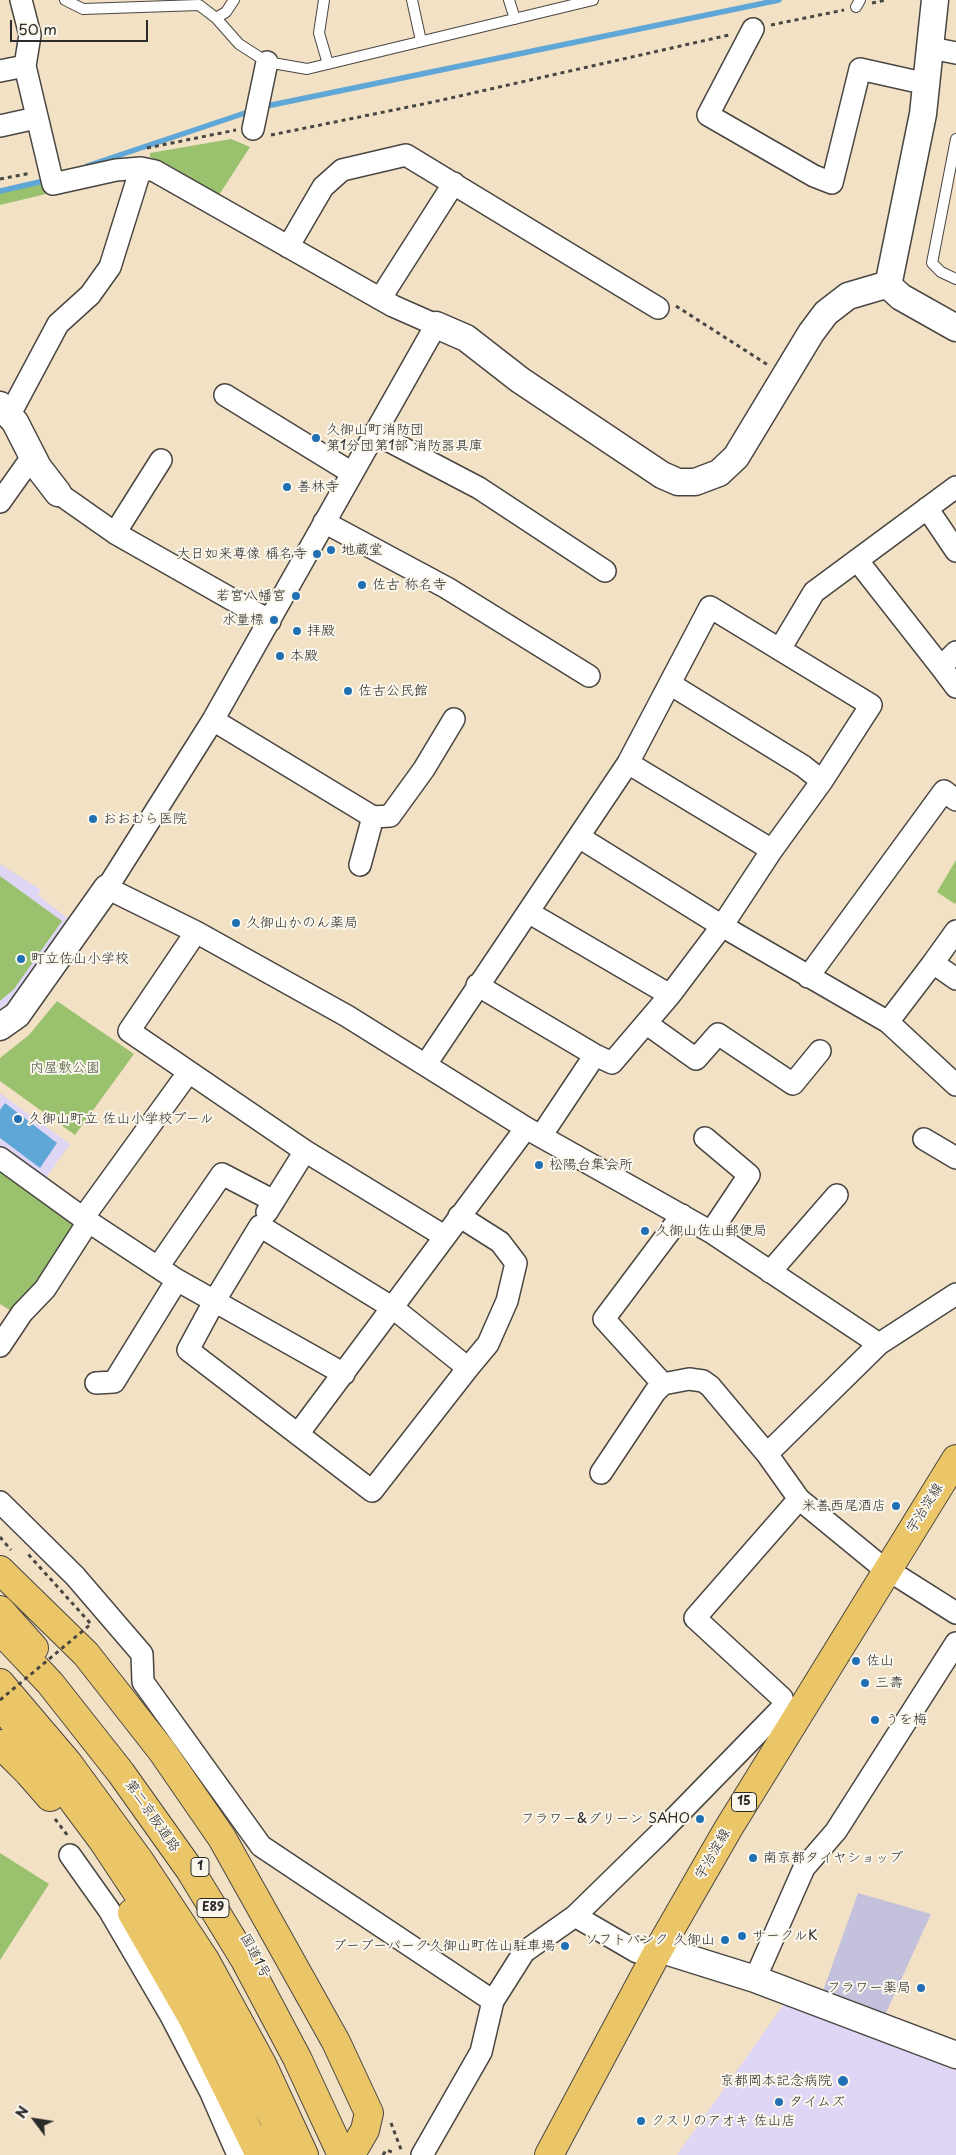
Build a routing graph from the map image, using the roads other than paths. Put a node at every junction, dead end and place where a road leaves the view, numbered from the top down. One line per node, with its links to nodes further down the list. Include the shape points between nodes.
1 (22, 0): 18 (street, via 30,35)
2 (65, 0): 9 (lane, via 83,10)
3 (234, 0): 10 (lane, via 226,12)
4 (324, 0): 17 (lane, via 319,33)
5 (412, 0): 13 (lane)
6 (508, 0): 11 (lane)
7 (593, 0): 11 (lane)
8 (935, 0): 14 (street)
9 (156, 3): 10 (lane, via 199,5)
10 (216, 18): 16 (lane, via 239,44)
11 (515, 19): 13 (lane)
12 (753, 29): 20 (street, via 708,115 832,184 860,69)
13 (421, 41): 17 (lane)
14 (931, 48): 15 (street); 20 (street)
15 (956, 53)
16 (267, 62): 17 (lane, via 307,69); 23 (street)
17 (328, 64)
18 (25, 66): 19 (street); 21 (street)
19 (0, 71)
20 (927, 84): 29 (street)
21 (36, 118): 22 (street); 25 (street, via 53,184 116,170)
22 (0, 126)
23 (253, 128)
24 (956, 139): 28 (lane, via 932,263)
25 (143, 159): 27 (street, via 166,176); 35 (street, via 110,267 90,295 58,324)
26 (454, 183): 27 (street, via 406,155 342,170 323,187); 30 (street); 31 (street)
27 (288, 247): 30 (street)
28 (956, 279)
29 (889, 284): 32 (street, via 848,296 832,306 814,327 736,457 728,466 704,480 678,482 662,476 520,380 466,338); 33 (street, via 901,297)
30 (380, 299): 32 (street)
31 (658, 308)
32 (436, 325): 36 (street)
33 (956, 328)
34 (225, 395): 39 (street)
35 (5, 410): 37 (street)
36 (374, 433): 39 (street); 48 (street, via 479,488)
37 (32, 457): 41 (street); 42 (street)
38 (161, 460): 45 (street)
39 (352, 473): 44 (street)
40 (956, 487): 43 (street)
41 (58, 493): 45 (street)
42 (0, 502)
43 (927, 508): 46 (street); 47 (street)
44 (324, 522): 49 (street); 52 (street, via 447,588)
45 (115, 533): 49 (street)
46 (956, 552)
47 (857, 560): 50 (street, via 814,592); 51 (street)
48 (605, 572)
49 (270, 620): 56 (street)
50 (780, 649): 53 (street, via 710,607); 58 (street, via 871,704)
51 (949, 659): 54 (street)
52 (589, 676)
53 (670, 684): 57 (street); 58 (street)
54 (956, 687)
55 (454, 719): 60 (street, via 390,816)
56 (213, 720): 60 (street); 64 (street)
57 (628, 762): 61 (street); 62 (street)
58 (822, 781): 62 (street)
59 (956, 800): 70 (street, via 944,791)
60 (373, 817): 63 (street)
61 (579, 837): 65 (street); 66 (street)
62 (772, 850): 66 (street)
63 (360, 865)
64 (107, 888): 68 (street); 76 (street, via 17,1016)
65 (528, 912): 72 (street); 73 (street)
66 (722, 926): 70 (street); 73 (street)
67 (956, 931): 69 (street)
68 (196, 932): 79 (street); 80 (street, via 129,1031)
69 (933, 963): 71 (street); 74 (street)
70 (808, 977): 74 (street)
71 (956, 979)
72 (477, 985): 78 (street); 79 (street)
73 (670, 995): 75 (street)
74 (888, 1022): 81 (street)
75 (647, 1024): 77 (street, via 696,1059 718,1034 793,1084); 78 (street, via 612,1063)
76 (0, 1027)
77 (820, 1051)
78 (595, 1055): 82 (street)
79 (426, 1064): 82 (street)
80 (188, 1072): 85 (street); 92 (street)
81 (956, 1085)
82 (533, 1132): 90 (street); 91 (street)
83 (705, 1138): 94 (street, via 749,1175)
84 (924, 1139): 86 (street)
85 (306, 1151): 89 (street); 95 (street)
86 (954, 1152)
87 (0, 1158): 92 (street)
88 (837, 1195): 97 (street)
89 (274, 1201): 93 (street); 96 (street, via 222,1174)
90 (682, 1215): 94 (street); 107 (street, via 604,1319)
91 (459, 1216): 95 (street); 104 (street, via 500,1242 516,1263 507,1301 488,1344)
92 (85, 1220): 96 (street); 103 (street, via 45,1289 22,1313)
93 (260, 1226): 100 (street); 101 (street)
94 (711, 1232): 97 (street)
95 (444, 1236): 101 (street)
96 (158, 1267): 98 (street)
97 (770, 1272): 102 (street)
98 (177, 1280): 100 (street); 106 (street, via 114,1382)
99 (956, 1294): 102 (street)
100 (214, 1300): 105 (street); 108 (street, via 188,1350)
101 (393, 1308): 104 (street); 105 (street)
102 (879, 1344): 109 (street)
103 (0, 1346)
104 (468, 1368): 108 (street, via 372,1491)
105 (344, 1374): 108 (street)
106 (96, 1383)
107 (663, 1384): 109 (street, via 688,1379 703,1381); 111 (street)
108 (298, 1434)
109 (767, 1454): 112 (street)
110 (956, 1459): 115 (main road, 宇治淀線 / 15)
111 (601, 1473)
112 (799, 1499): 115 (street); 122 (street, via 695,1618 782,1698)
113 (0, 1502): 128 (street, via 75,1576 142,1654 143,1682 260,1846)
114 (0, 1570): 135 (main road, via 86,1654 162,1751 222,1838 336,2042 368,2113 365,2130)
115 (887, 1570): 116 (street); 122 (main road, 宇治淀線 / 15)
116 (953, 1604)
117 (0, 1610): 135 (main road, 国道1号 / 1, via 84,1705 184,1842 251,1945)
118 (0, 1630): 135 (main road, 第二京阪道路 / E89, via 50,1683 121,1773 190,1870 245,1960)
119 (956, 1643): 127 (street, via 836,1831 804,1868)
120 (0, 1683): 134 (main road, E89, via 68,1763 139,1860 205,1960 263,2066)
121 (0, 1702): 130 (main road, via 104,1841 155,1917 204,1993)
122 (790, 1710): 125 (street); 126 (main road, 宇治淀線 / 15)
123 (0, 1744): 132 (main road, via 72,1822 132,1914 193,2018)
124 (70, 1855): 132 (street, via 109,1910 171,2016 211,2093)
125 (575, 1916): 126 (street, via 637,1952); 128 (street, via 524,1952)
126 (659, 1949): 127 (street); 136 (main road, 宇治淀線 / 15)
127 (755, 1979): 129 (street)
128 (491, 2010): 131 (street, via 481,2052)
129 (956, 2055)
130 (266, 2104): 132 (street, via 268,2120); 133 (main road)
131 (419, 2150)
132 (252, 2154)
133 (288, 2155)
134 (304, 2155)
135 (348, 2155)
136 (549, 2155)

